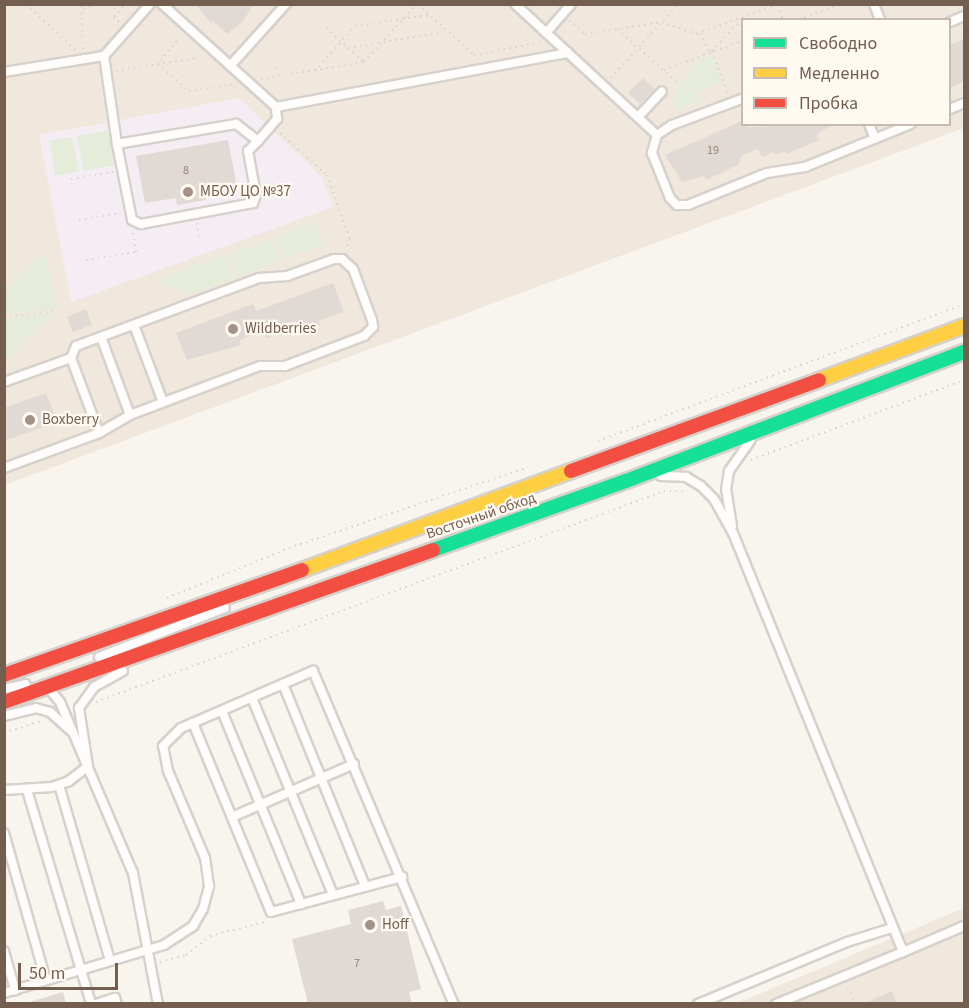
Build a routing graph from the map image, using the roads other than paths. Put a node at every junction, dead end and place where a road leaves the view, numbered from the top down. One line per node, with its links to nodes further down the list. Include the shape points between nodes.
1 (150, 4): 8 (lane)
2 (162, 4): 9 (lane)
3 (286, 4): 9 (lane)
4 (515, 4): 6 (lane)
5 (572, 4): 6 (lane)
6 (546, 33): 7 (lane)
7 (568, 53): 13 (lane); 14 (lane)
8 (104, 56): 10 (lane, via 83,56); 20 (lane)
9 (230, 66): 13 (lane)
10 (4, 72)
11 (662, 91): 14 (lane)
12 (741, 99): 17 (lane)
13 (276, 107): 19 (lane, via 277,119)
14 (638, 117): 17 (lane)
15 (871, 126): 18 (lane)
16 (906, 126): 18 (lane)
17 (657, 135): 18 (lane, via 652,153 670,198 682,206 767,174 805,167)
18 (875, 139)
19 (258, 141): 20 (lane, via 236,124); 20 (lane, via 249,151 256,195 253,203 137,223 129,211)
20 (117, 144)
21 (134, 325): 23 (lane); 27 (lane); 27 (lane, via 259,278 287,276 342,259 353,269 372,320 370,333 285,366 260,366)
22 (964, 326): 34 (main road, Восточный обход)
23 (101, 337): 25 (lane, via 76,346); 28 (lane)
24 (964, 352): 29 (main road, Восточный обход)
25 (71, 358): 26 (lane); 30 (lane)
26 (4, 382)
27 (163, 402): 28 (lane)
28 (130, 414): 30 (lane)
29 (778, 421): 32 (main road, Восточный обход); 33 (lane, via 753,439 729,471 726,490)
30 (99, 433): 31 (lane)
31 (4, 468)
32 (626, 481): 33 (lane, via 686,477 714,499); 35 (main road, Восточный обход)
33 (733, 533): 63 (lane)
34 (271, 582): 36 (main road, Восточный обход); 37 (lane, via 215,614 77,666)
35 (198, 635): 37 (main road, Восточный обход); 49 (lane, via 108,678 87,693 79,708)
36 (4, 675)
37 (61, 681): 39 (main road, Восточный обход); 43 (lane)
38 (283, 684): 41 (lane); 48 (lane, via 314,671); 50 (lane)
39 (46, 686): 40 (lane, via 30,683); 42 (main road, Восточный обход); 43 (lane)
40 (4, 689)
41 (252, 698): 44 (lane); 54 (lane)
42 (4, 702)
43 (60, 702): 47 (lane)
44 (222, 711): 46 (lane); 55 (lane)
45 (4, 716): 47 (lane, via 36,708 50,712)
46 (193, 723): 56 (lane); 64 (lane, via 169,736 163,746 168,771 205,858 209,886 193,926 178,938)
47 (74, 734): 49 (lane)
48 (354, 764): 50 (lane); 58 (lane)
49 (88, 766): 51 (lane); 64 (lane, via 132,873)
50 (321, 778): 54 (lane); 59 (lane)
51 (59, 785): 53 (lane); 67 (lane)
52 (4, 790): 53 (lane)
53 (27, 790): 68 (lane)
54 (291, 792): 55 (lane); 60 (lane)
55 (261, 805): 56 (lane); 61 (lane)
56 (232, 817): 61 (lane, via 271,912)
57 (4, 833): 69 (lane)
58 (402, 877): 59 (lane); 76 (lane)
59 (365, 886): 60 (lane)
60 (333, 895): 61 (lane)
61 (301, 904)
62 (964, 926): 66 (lane)
63 (892, 928): 66 (lane); 77 (lane, via 847,942)
64 (148, 950): 67 (lane); 75 (lane)
65 (4, 951): 70 (lane)
66 (903, 952): 78 (lane)
67 (110, 961): 68 (lane)
68 (81, 970): 69 (lane); 72 (lane)
69 (46, 980): 70 (lane)
70 (15, 990): 71 (lane)
71 (4, 993)
72 (91, 1004)
73 (96, 1004): 74 (lane, via 115,998)
74 (117, 1004)
75 (158, 1004)
76 (454, 1004)
77 (698, 1004)
78 (776, 1004)

